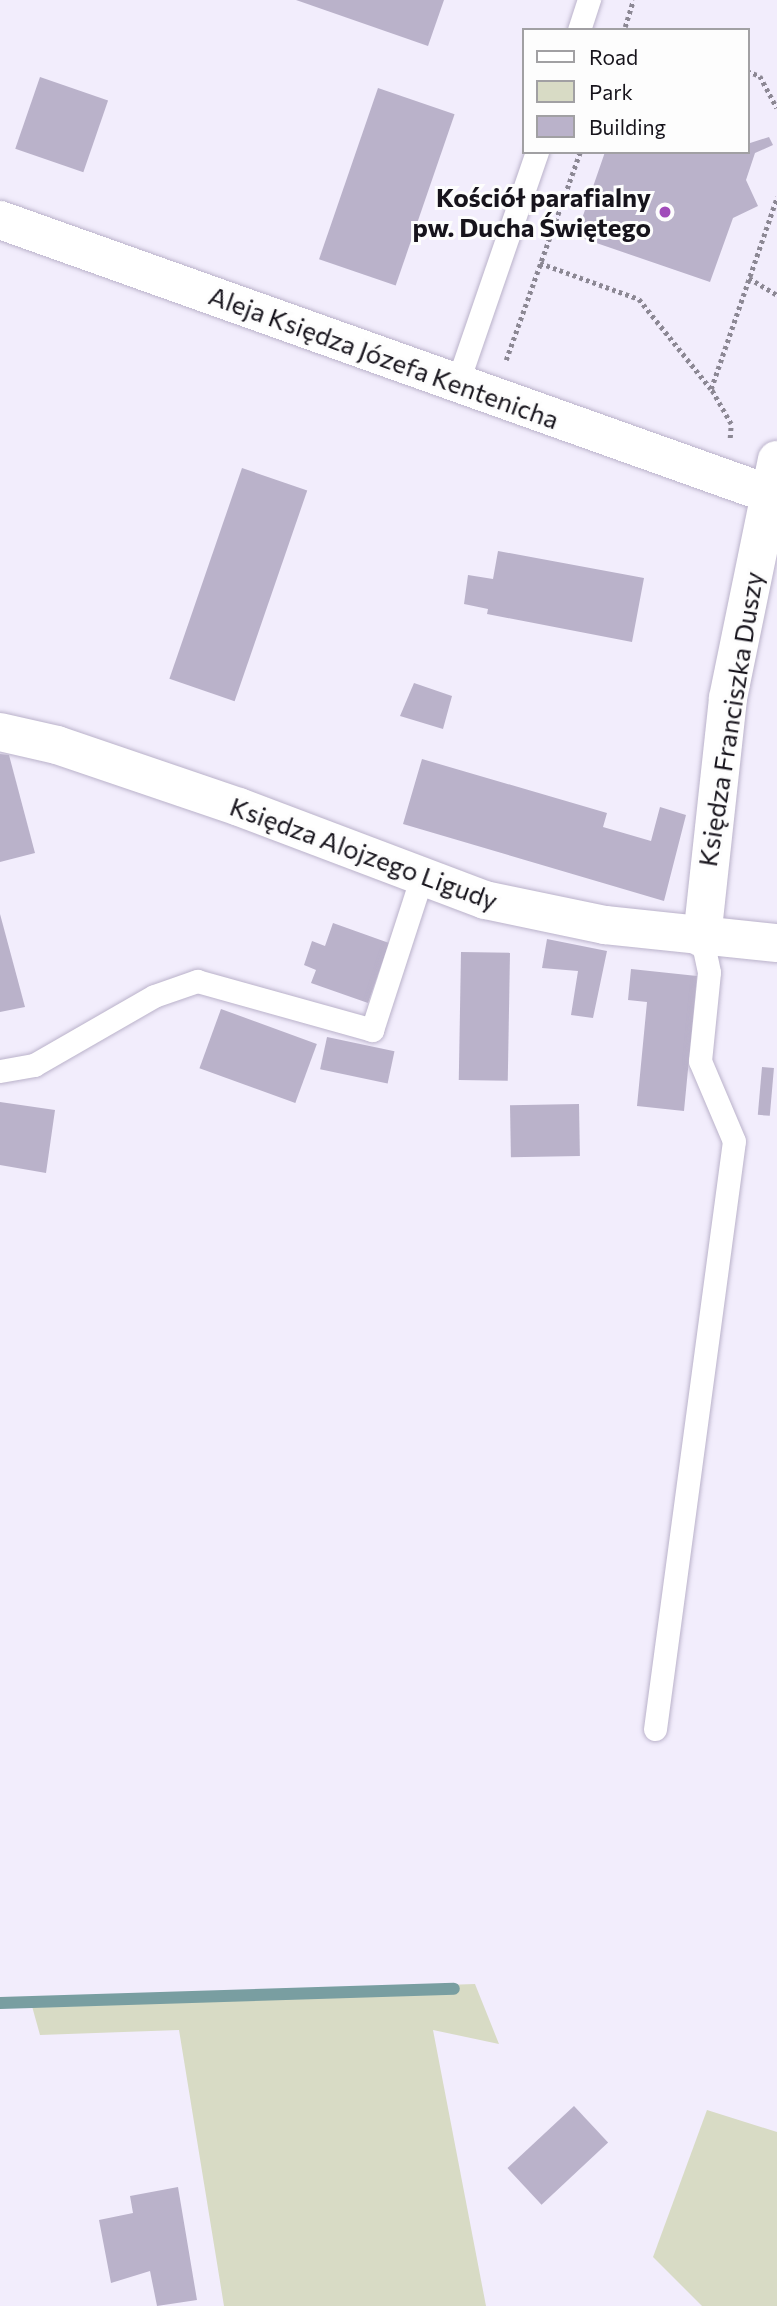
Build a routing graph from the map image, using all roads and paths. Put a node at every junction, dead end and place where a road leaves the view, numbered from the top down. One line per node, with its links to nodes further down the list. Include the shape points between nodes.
1 (589, 0): 3 (lane)
2 (633, 0): 4 (path)
3 (580, 28)
4 (624, 28)
5 (749, 72): 6 (path, via 760,76)
6 (777, 108)
7 (536, 154): 14 (lane)
8 (579, 154): 11 (path)
9 (777, 197): 12 (path)
10 (0, 220): 14 (street, Aleja Księdza Józefa Kentenicha)
11 (540, 263): 15 (path, via 639,299); 16 (path)
12 (749, 278): 13 (path); 15 (path)
13 (777, 295)
14 (457, 384): 16 (street, Aleja Księdza Józefa Kentenicha)
15 (710, 388): 18 (path, via 731,424)
16 (493, 397): 18 (street, Aleja Księdza Józefa Kentenicha)
17 (773, 477): 18 (street, Aleja Księdza Józefa Kentenicha); 21 (street, Księdza Franciszka Duszy, via 728,698)
18 (728, 480)
19 (0, 732): 20 (street, Księdza Alojzego Ligudy, via 57,745 239,807)
20 (421, 879): 21 (street, Księdza Alojzego Ligudy, via 545,913); 23 (lane, via 372,1030 197,981 154,996 34,1065)
21 (702, 938): 22 (street, Księdza Alojzego Ligudy); 24 (lane, via 709,972 700,1061 734,1141)
22 (777, 943)
23 (0, 1070)
24 (655, 1729)

